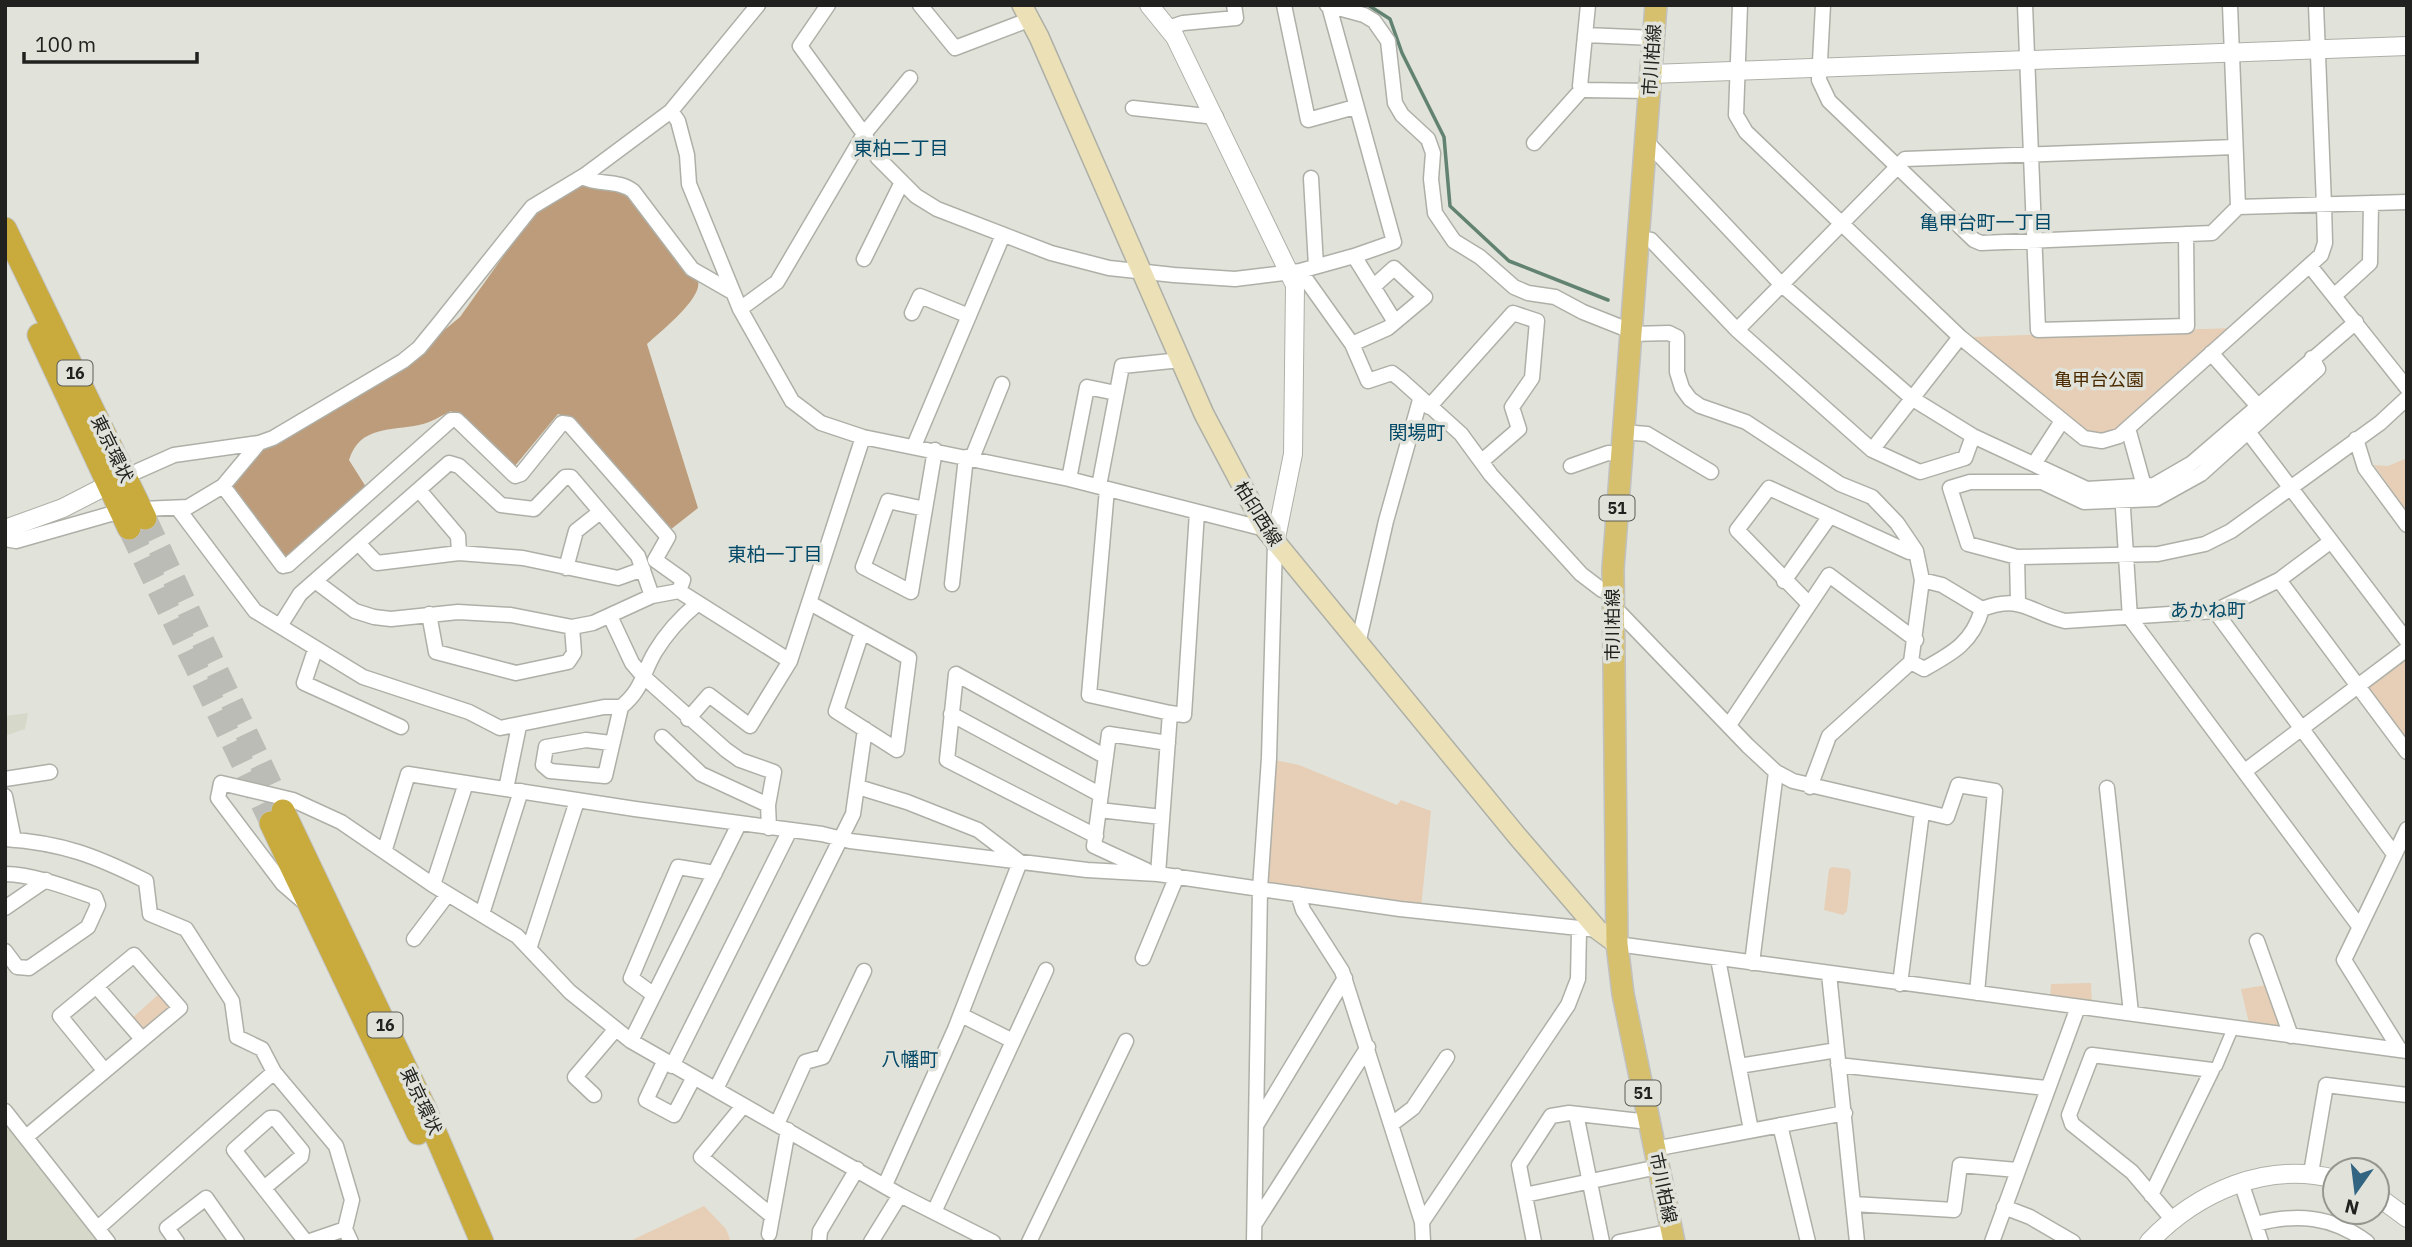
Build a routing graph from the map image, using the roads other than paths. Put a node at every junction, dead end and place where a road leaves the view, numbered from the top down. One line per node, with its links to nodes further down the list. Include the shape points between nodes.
1 (758, 5): 30 (street)
2 (828, 5): 32 (street, via 800,46)
3 (920, 5): 15 (street, via 956,48)
4 (1149, 5): 16 (street)
5 (1234, 5): 16 (street, via 1236,18)
6 (1284, 5): 28 (street, via 1308,120)
7 (1588, 5): 17 (street)
8 (1656, 5): 18 (main road, 市川柏線 / 51)
9 (1740, 5): 24 (street)
10 (1823, 5): 23 (street)
11 (2025, 5): 22 (street)
12 (2230, 5): 21 (street)
13 (2316, 5): 20 (street)
14 (1328, 6): 28 (street); 68 (street, via 1364,15 1388,41 1395,103 1428,139 1433,153 1435,213 1454,241 1514,286 1555,297)
15 (1026, 12): 56 (main road, 柏印西線)
16 (1168, 28): 31 (street)
17 (1586, 35): 18 (street); 27 (street)
18 (1654, 38): 26 (main road, 市川柏線 / 51)
19 (2407, 46): 20 (street)
20 (2318, 49): 21 (street); 43 (street)
21 (2232, 52): 22 (street); 35 (street)
22 (2027, 59): 23 (street); 36 (street)
23 (1819, 67): 24 (street); 37 (street, via 1819,80 1829,101)
24 (1737, 70): 26 (street); 45 (street, via 1736,115 1746,132)
25 (911, 78): 32 (street)
26 (1651, 83): 27 (street); 33 (main road, 市川柏線 / 51)
27 (1583, 88): 34 (street)
28 (1355, 107): 51 (street, via 1394,242)
29 (1133, 108): 31 (street)
30 (671, 111): 38 (street); 60 (street, via 687,155 689,184)
31 (1216, 117): 57 (street)
32 (864, 134): 40 (street, via 878,158); 62 (street, via 777,282)
33 (1646, 141): 49 (main road, 市川柏線 / 51); 58 (street)
34 (1534, 143)
35 (2235, 146): 36 (street); 44 (street)
36 (2031, 155): 37 (street, via 1905,159); 50 (street)
37 (1897, 165): 45 (street); 50 (street, via 1974,240)
38 (582, 177): 60 (street, via 622,183 633,191 692,269); 88 (street, via 532,207 419,348 307,420)
39 (1311, 178): 54 (street)
40 (902, 182): 48 (street, via 937,209); 52 (street)
41 (2407, 202): 42 (street)
42 (2371, 203): 43 (street); 61 (street, via 2370,263)
43 (2324, 205): 44 (street); 55 (street, via 2325,243)
44 (2238, 207): 47 (street, via 2212,233)
45 (1841, 223): 58 (street); 69 (street)
46 (5, 229): 111 (highway, 東京環状 / 16)
47 (2186, 234): 50 (street); 50 (street, via 2187,326 2038,330)
48 (1003, 235): 56 (street, via 1097,265); 64 (street)
49 (1639, 238): 67 (street, via 1651,240); 68 (main road, 市川柏線 / 51)
50 (2034, 241)
51 (1354, 256): 54 (street); 59 (street)
52 (864, 259)
53 (5, 263): 111 (highway, 東京環状 / 16)
54 (1316, 266): 57 (street)
55 (2310, 266): 61 (street); 71 (street)
56 (1142, 272): 57 (street, via 1235,279); 73 (main road, 柏印西線)
57 (1296, 273): 70 (street); 115 (street, via 1293,454)
58 (1781, 285): 67 (street); 78 (street)
59 (1373, 287): 65 (street); 65 (street, via 1394,268 1425,297)
60 (732, 292): 62 (street)
61 (2335, 295): 66 (street)
62 (740, 309): 86 (street, via 792,401 821,424)
63 (912, 313): 64 (street, via 920,296)
64 (969, 316): 89 (street)
65 (1395, 322): 70 (street)
66 (2356, 323): 72 (street); 75 (street)
67 (1737, 330): 91 (street)
68 (1631, 333): 83 (main road, 市川柏線 / 51); 119 (street, via 1677,337 1677,372 1690,399 1746,422 1840,484 1872,498)
69 (1960, 337): 78 (street); 81 (street)
70 (1352, 345): 79 (street, via 1368,381 1391,373)
71 (2211, 353): 80 (street); 82 (street)
72 (2312, 358): 80 (street); 84 (street, via 2318,369)
73 (1181, 360): 76 (street, via 1122,366); 115 (main road, 柏印西線, via 1223,454)
74 (1002, 384): 93 (street)
75 (2407, 388)
76 (1116, 393): 99 (street, via 1087,387); 103 (street)
77 (2407, 398): 87 (street)
78 (1913, 399): 85 (street); 91 (street)
79 (1425, 403): 94 (street, via 1461,434); 94 (street, via 1513,313 1537,321 1532,379 1512,407 1519,429); 147 (street, via 1386,521)
80 (2257, 405): 101 (street, via 2192,464)
81 (2062, 421): 82 (street, via 2092,440 2110,440); 95 (street)
82 (2128, 428): 101 (street)
83 (1623, 432): 92 (main road, 市川柏線 / 51); 98 (street, via 1647,434)
84 (2249, 433): 102 (street); 106 (street, via 2201,474 2162,497)
85 (1973, 436): 91 (street, via 1965,458 1920,472); 95 (street)
86 (863, 437): 89 (street); 135 (street)
87 (2356, 439): 102 (street); 113 (street, via 2365,468)
88 (259, 443): 97 (street, via 174,455); 100 (street)
89 (914, 446): 90 (street)
90 (935, 450): 93 (street); 107 (street)
91 (1872, 450)
92 (1621, 454): 96 (street, via 1608,453); 132 (main road, 市川柏線 / 51)
93 (969, 457): 99 (street); 129 (street)
94 (1482, 461): 132 (street, via 1581,574)
95 (2034, 464): 106 (street, via 2087,489)
96 (1571, 466)
97 (138, 471)
98 (1711, 472)
99 (1069, 479): 103 (street)
100 (223, 485): 108 (street); 130 (street, via 282,566 288,565 451,420 457,420 515,476 522,474 562,423 569,424 668,537 656,560 683,580)
101 (2144, 486): 106 (street)
102 (2290, 487): 117 (street); 121 (street, via 2231,531 2205,544 2177,552)
103 (1103, 488): 110 (street); 155 (street, via 1090,695)
104 (100, 489): 114 (street)
105 (419, 490): 109 (street, via 454,463 501,505 534,509 568,475); 118 (street); 120 (street, via 458,536)
106 (2122, 494): 121 (street); 122 (street, via 2084,502 2042,482 1970,482 1951,488 1968,544)
107 (925, 509): 107 (street, via 911,592 863,567 888,501)
108 (179, 510): 111 (street); 142 (street, via 255,611)
109 (600, 512): 123 (street, via 576,531); 124 (street, via 638,556)
110 (1197, 512): 115 (street); 155 (street, via 1184,715)
111 (134, 516): 116 (street, via 16,541)
112 (1830, 516): 119 (street, via 1909,552); 128 (street); 128 (street, via 1769,488 1737,530)
113 (2407, 524)
114 (5, 529)
115 (1270, 536): 147 (main road, 柏印西線); 199 (street, via 1269,758)
116 (5, 539)
117 (2330, 542): 126 (street); 146 (street)
118 (358, 543): 120 (street, via 377,563); 127 (street)
119 (1916, 551): 125 (street)
120 (459, 553): 123 (street, via 523,558)
121 (2127, 555): 122 (street); 141 (street)
122 (2017, 557): 133 (street)
123 (566, 568): 124 (street, via 618,578)
124 (643, 569): 131 (street)
125 (1922, 580): 137 (street, via 1942,586); 145 (street)
126 (2279, 580): 138 (street); 153 (street)
127 (315, 581): 139 (street, via 355,611 374,617); 142 (street, via 300,594)
128 (1784, 581): 136 (street)
129 (951, 583)
130 (679, 591): 131 (street); 134 (street)
131 (652, 596): 140 (street)
132 (1613, 601): 158 (street); 209 (main road, 市川柏線 / 51)
133 (2018, 601): 137 (street); 141 (street, via 2065,621)
134 (698, 603): 150 (street); 152 (street, via 677,621)
135 (810, 603): 144 (street); 150 (street)
136 (1809, 604): 145 (street, via 1829,575); 158 (street)
137 (1982, 610): 151 (street, via 1972,635 1960,649 1924,668)
138 (2215, 611): 141 (street); 162 (street)
139 (429, 614): 143 (street, via 511,615); 143 (street, via 436,652 516,674 568,662 574,653)
140 (610, 616): 143 (street); 152 (street, via 632,663)
141 (2130, 618): 168 (street)
142 (280, 626): 149 (street)
143 (572, 627)
144 (862, 632): 161 (street, via 836,711); 161 (street, via 909,659 897,750)
145 (1916, 640): 151 (street)
146 (2407, 641)
147 (1358, 644): 206 (main road, 柏印西線)
148 (2407, 649): 153 (street)
149 (315, 650): 159 (street, via 363,677 414,696 469,712 500,728); 160 (street, via 304,683)
150 (790, 661): 157 (street, via 750,726 709,695)
151 (1911, 662): 174 (street, via 1829,736)
152 (644, 677): 154 (street, via 640,688); 157 (street)
153 (2357, 686): 162 (street); 166 (street)
154 (621, 707): 159 (street); 164 (street)
155 (1170, 713): 165 (street)
156 (951, 714): 167 (street, via 956,674); 179 (street); 187 (street, via 947,760)
157 (688, 719): 180 (street, via 740,760 774,772)
158 (1729, 725): 170 (street)
159 (519, 726): 176 (street)
160 (401, 727)
161 (866, 729): 173 (street)
162 (2301, 729): 168 (street); 191 (street)
163 (662, 737): 180 (street, via 701,774)
164 (611, 743): 164 (street, via 608,772 601,778 550,771 543,765 545,747 586,740)
165 (1168, 743): 167 (street, via 1109,734); 182 (street)
166 (2407, 752)
167 (1106, 757): 179 (street)
168 (2245, 771): 205 (street)
169 (50, 772): 171 (street)
170 (1776, 772): 174 (street); 214 (street)
171 (5, 779)
172 (466, 783): 176 (street); 190 (street, via 408,774); 198 (street)
173 (858, 787): 188 (street); 192 (street, via 978,830)
174 (1810, 787): 181 (street)
175 (2107, 788): 224 (street)
176 (513, 790): 178 (street); 204 (street)
177 (5, 796): 189 (street)
178 (577, 801): 183 (street); 210 (street)
179 (1100, 803): 182 (street); 187 (street)
180 (768, 805): 184 (street)
181 (1922, 812): 219 (street); 221 (street, via 1947,817 1958,785 1995,791)
182 (1162, 817): 193 (street)
183 (738, 824): 184 (street); 194 (street)
184 (769, 828): 186 (street)
185 (2407, 829): 191 (street)
186 (790, 830): 188 (street); 237 (street)
187 (1096, 835): 193 (street, via 1094,846)
188 (842, 839): 192 (street); 244 (street)
189 (10, 840): 241 (street, via 57,844 146,881 150,914 186,929 232,1001 237,1037 256,1044)
190 (385, 849): 198 (street); 203 (street, via 293,800 221,783 218,798 283,884)
191 (2394, 854): 205 (street)
192 (1020, 862): 193 (street); 225 (street)
193 (1153, 872): 196 (street)
194 (715, 873): 222 (street); 222 (street, via 678,867 631,978)
195 (5, 874): 197 (street)
196 (1177, 876): 199 (street); 212 (street)
197 (46, 880): 202 (street); 211 (street, via 95,897 98,905 88,927 29,968 17,967)
198 (433, 885): 200 (street)
199 (1260, 889): 201 (street); 254 (street)
200 (448, 894): 204 (street); 207 (street)
201 (1298, 894): 206 (street); 218 (street)
202 (5, 908)
203 (312, 909): 288 (highway, 東京環状 / 16); 289 (highway, 東京環状 / 16, via 276,814 424,1107)
204 (482, 914): 210 (street)
205 (2359, 926): 234 (street, via 2344,960)
206 (1589, 930): 209 (main road, 柏印西線); 277 (street, via 1568,1005)
207 (414, 939)
208 (2257, 941): 228 (street)
209 (1617, 944): 213 (street); 251 (main road, 市川柏線 / 51)
210 (530, 946): 227 (street, via 570,992)
211 (5, 951)
212 (1143, 958)
213 (1718, 959): 214 (street); 238 (street)
214 (1752, 963): 217 (street)
215 (1046, 970): 231 (street)
216 (864, 971): 255 (street, via 823,1057 805,1062)
217 (1829, 974): 219 (street); 236 (street)
218 (1345, 978): 233 (street); 254 (street)
219 (1900, 984): 221 (street)
220 (96, 986): 229 (street); 229 (street, via 134,955 157,981 180,1008); 239 (street, via 61,1016)
221 (1977, 993): 223 (street)
222 (654, 995): 230 (street)
223 (2078, 1007): 224 (street); 243 (street)
224 (2130, 1013): 226 (street)
225 (961, 1015): 231 (street); 265 (street)
226 (2233, 1028): 228 (street); 240 (street)
227 (615, 1030): 230 (street); 245 (street, via 575,1077)
228 (2291, 1036): 234 (street)
229 (142, 1039): 239 (street)
230 (631, 1041): 237 (street)
231 (1013, 1041): 273 (street)
232 (1126, 1041): 293 (street)
233 (1368, 1047): 252 (street); 278 (street)
234 (2403, 1051)
235 (1447, 1057): 252 (street, via 1413,1108)
236 (1837, 1058): 238 (street); 243 (street); 249 (street)
237 (668, 1064): 242 (street); 242 (street, via 646,1100 674,1115)
238 (1739, 1066): 256 (street)
239 (104, 1070): 257 (street)
240 (2212, 1070): 269 (street); 269 (street, via 2092,1055 2069,1115 2072,1124 2132,1172)
241 (274, 1072): 280 (street); 282 (street, via 336,1146 352,1200)
242 (694, 1077): 244 (street)
243 (2046, 1088): 260 (street)
244 (716, 1089): 247 (street)
245 (594, 1095)
246 (2407, 1095): 261 (street, via 2326,1085)
247 (743, 1106): 255 (street); 274 (street, via 701,1157)
248 (5, 1111): 257 (street)
249 (1845, 1113): 253 (street); 270 (street)
250 (1576, 1114): 251 (street); 263 (street); 268 (street, via 1551,1116 1519,1165)
251 (1649, 1122): 258 (main road, 市川柏線 / 51)
252 (1392, 1124): 277 (street)
253 (1780, 1125): 256 (street); 299 (street)
254 (1256, 1126): 278 (street)
255 (783, 1127): 259 (street); 274 (street)
256 (1751, 1130): 258 (street)
257 (26, 1137): 280 (street)
258 (1656, 1158): 263 (street); 283 (main road, 市川柏線 / 51)
259 (857, 1169): 265 (street); 290 (street, via 820,1231)
260 (2017, 1170): 270 (street, via 1960,1165 1954,1210); 272 (street)
261 (2311, 1173): 262 (street); 264 (street)
262 (2321, 1176)
263 (1590, 1182): 268 (street); 297 (street)
264 (2241, 1182): 276 (street, via 2198,1201); 279 (street)
265 (885, 1185): 267 (street)
266 (264, 1188): 266 (street, via 234,1150 275,1118 302,1151 301,1157); 287 (street)
267 (900, 1195): 273 (street); 291 (street)
268 (1525, 1195): 296 (street)
269 (2151, 1195): 276 (street)
270 (1853, 1204): 300 (street)
271 (2391, 1206): 275 (street)
272 (2004, 1207): 301 (street); 302 (street)
273 (934, 1212): 292 (street)
274 (772, 1216): 281 (street)
275 (2406, 1216)
276 (2172, 1219): 303 (street)
277 (1422, 1222): 295 (street)
278 (1255, 1223): 294 (street)
279 (2256, 1224): 304 (street); 305 (street, via 2280,1217 2323,1220)
280 (98, 1228): 284 (street)
281 (769, 1234)
282 (348, 1236): 287 (street)
283 (1673, 1236): 298 (street)
284 (108, 1242)
285 (177, 1242): 286 (street, via 167,1228 206,1198)
286 (237, 1242)
287 (307, 1242)
288 (467, 1242)
289 (482, 1242)
290 (819, 1242)
291 (870, 1242)
292 (992, 1242)
293 (1029, 1242)
294 (1254, 1242)
295 (1423, 1242)
296 (1534, 1242)
297 (1602, 1242)
298 (1619, 1242)
299 (1808, 1242)
300 (1857, 1242)
301 (1992, 1242)
302 (2073, 1242)
303 (2149, 1242)
304 (2261, 1242)
305 (2367, 1242)

